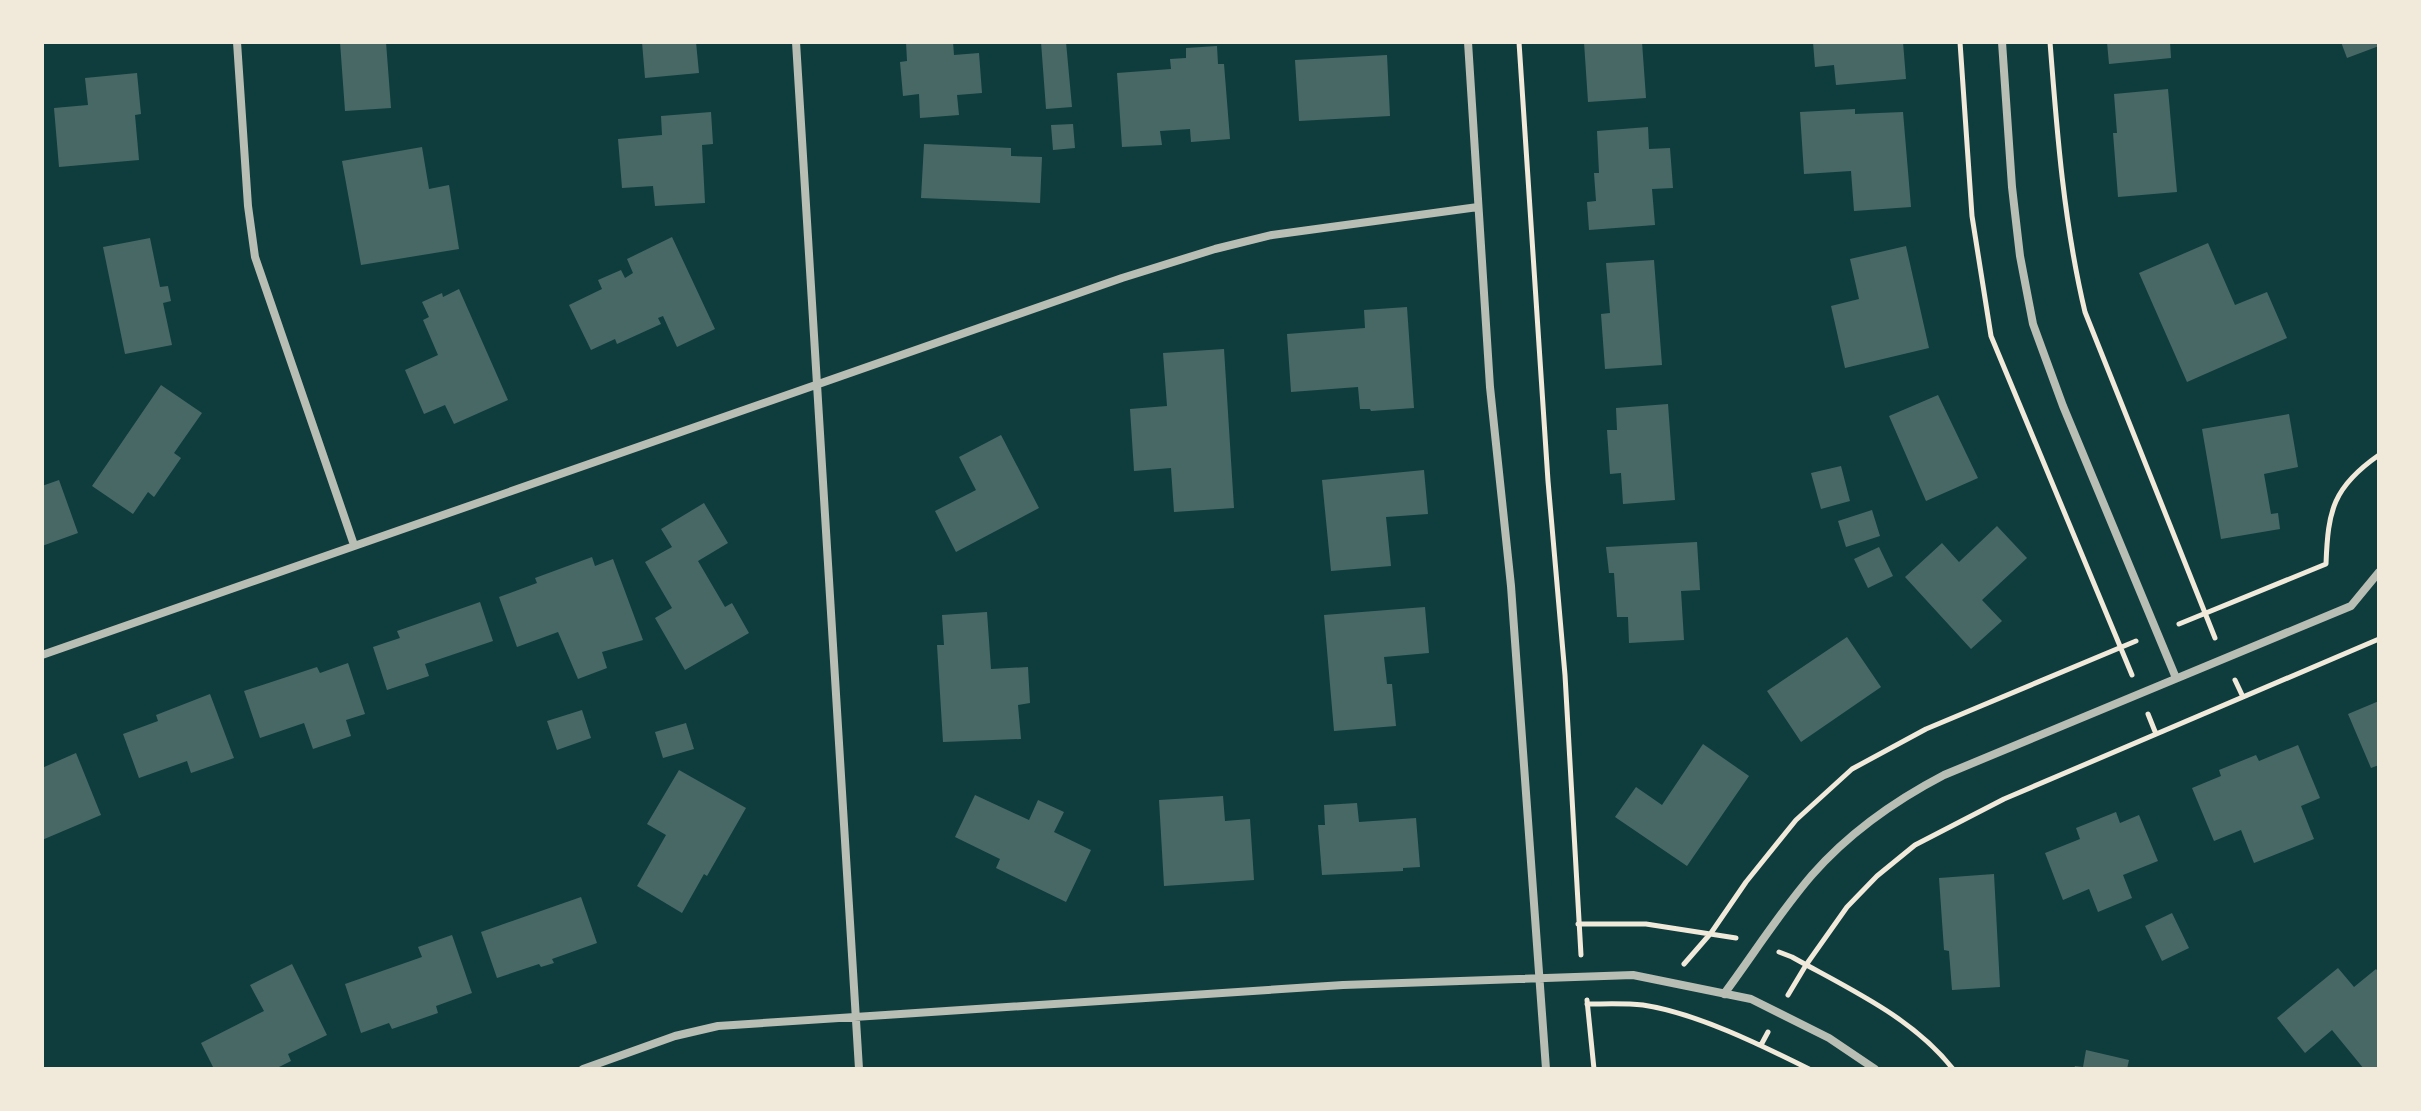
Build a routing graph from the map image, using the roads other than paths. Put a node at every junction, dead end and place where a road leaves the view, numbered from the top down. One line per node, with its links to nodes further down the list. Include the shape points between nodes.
1 (237, 42): 7 (street, via 255,257)
2 (796, 42): 6 (street)
3 (1468, 42): 5 (street)
4 (2002, 42): 10 (street, via 2012,187 2033,324)
5 (1478, 207): 6 (street, via 1272,235 1215,249); 11 (street)
6 (817, 384): 7 (street); 13 (street)
7 (354, 545): 9 (street)
8 (2379, 572): 10 (street, via 2351,606)
9 (42, 655)
10 (2176, 678): 12 (street, via 1913,792 1850,838 1813,875)
11 (1540, 977): 12 (street, via 1633,975); 13 (street); 16 (street)
12 (1724, 994): 17 (street, via 1778,1012)
13 (856, 1016): 14 (street, via 718,1026); 15 (street)
14 (583, 1069)
15 (859, 1069)
16 (1546, 1069)
17 (1875, 1069)

